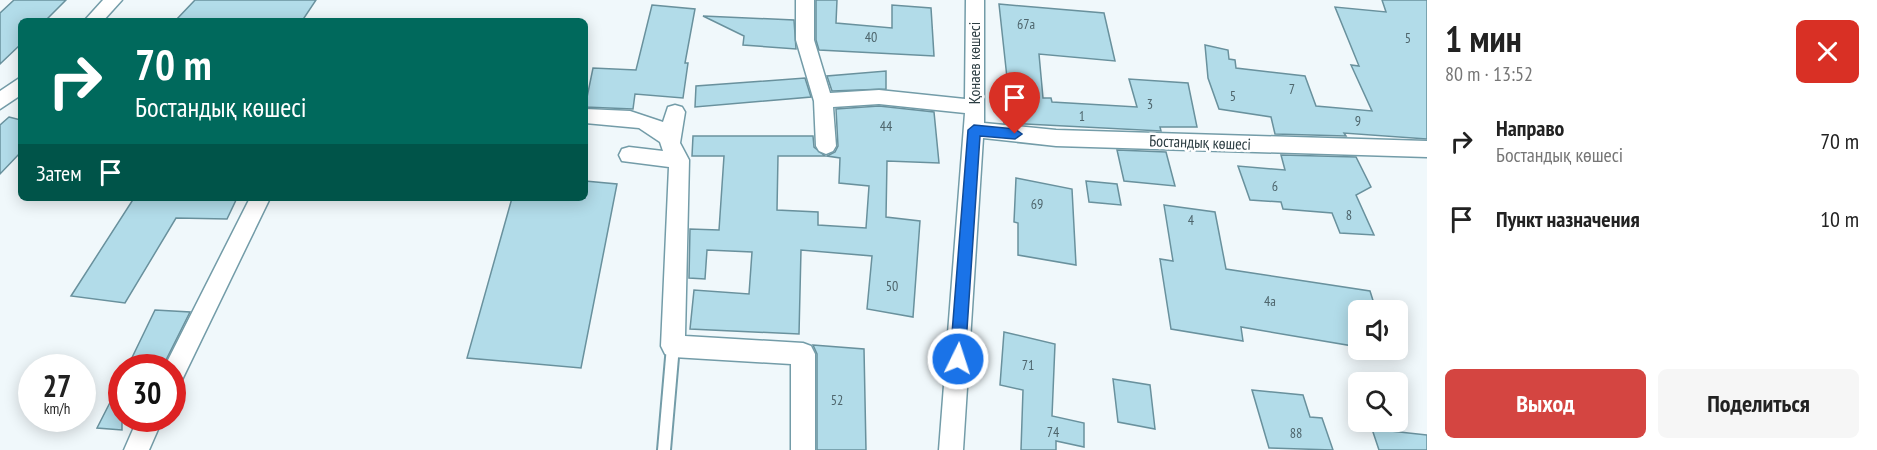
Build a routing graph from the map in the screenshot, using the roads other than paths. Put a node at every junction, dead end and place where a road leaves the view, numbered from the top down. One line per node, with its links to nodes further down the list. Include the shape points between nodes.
1 (113, 0): 4 (street)
2 (805, 0): 6 (street, via 805,40)
3 (975, 0): 8 (street, Қонаев көшесі)
4 (96, 18)
5 (18, 87): 7 (street)
6 (822, 101): 8 (street, via 926,100); 13 (street)
7 (0, 102)
8 (974, 107): 11 (street, Қонаев көшесі)
9 (675, 112): 12 (street)
10 (588, 116): 12 (street, via 636,120 661,129)
11 (974, 130): 14 (street, Бостандық көшесі, via 1056,138); 24 (street, Қонаев көшесі)
12 (669, 138): 16 (street, via 671,152)
13 (826, 146)
14 (1427, 149)
15 (629, 155): 16 (street)
16 (679, 160): 18 (street)
17 (259, 201): 19 (street)
18 (673, 346): 22 (lane); 23 (street, via 803,354)
19 (183, 354)
20 (145, 432): 21 (street)
21 (136, 450)
22 (664, 450)
23 (803, 450)
24 (951, 450)

